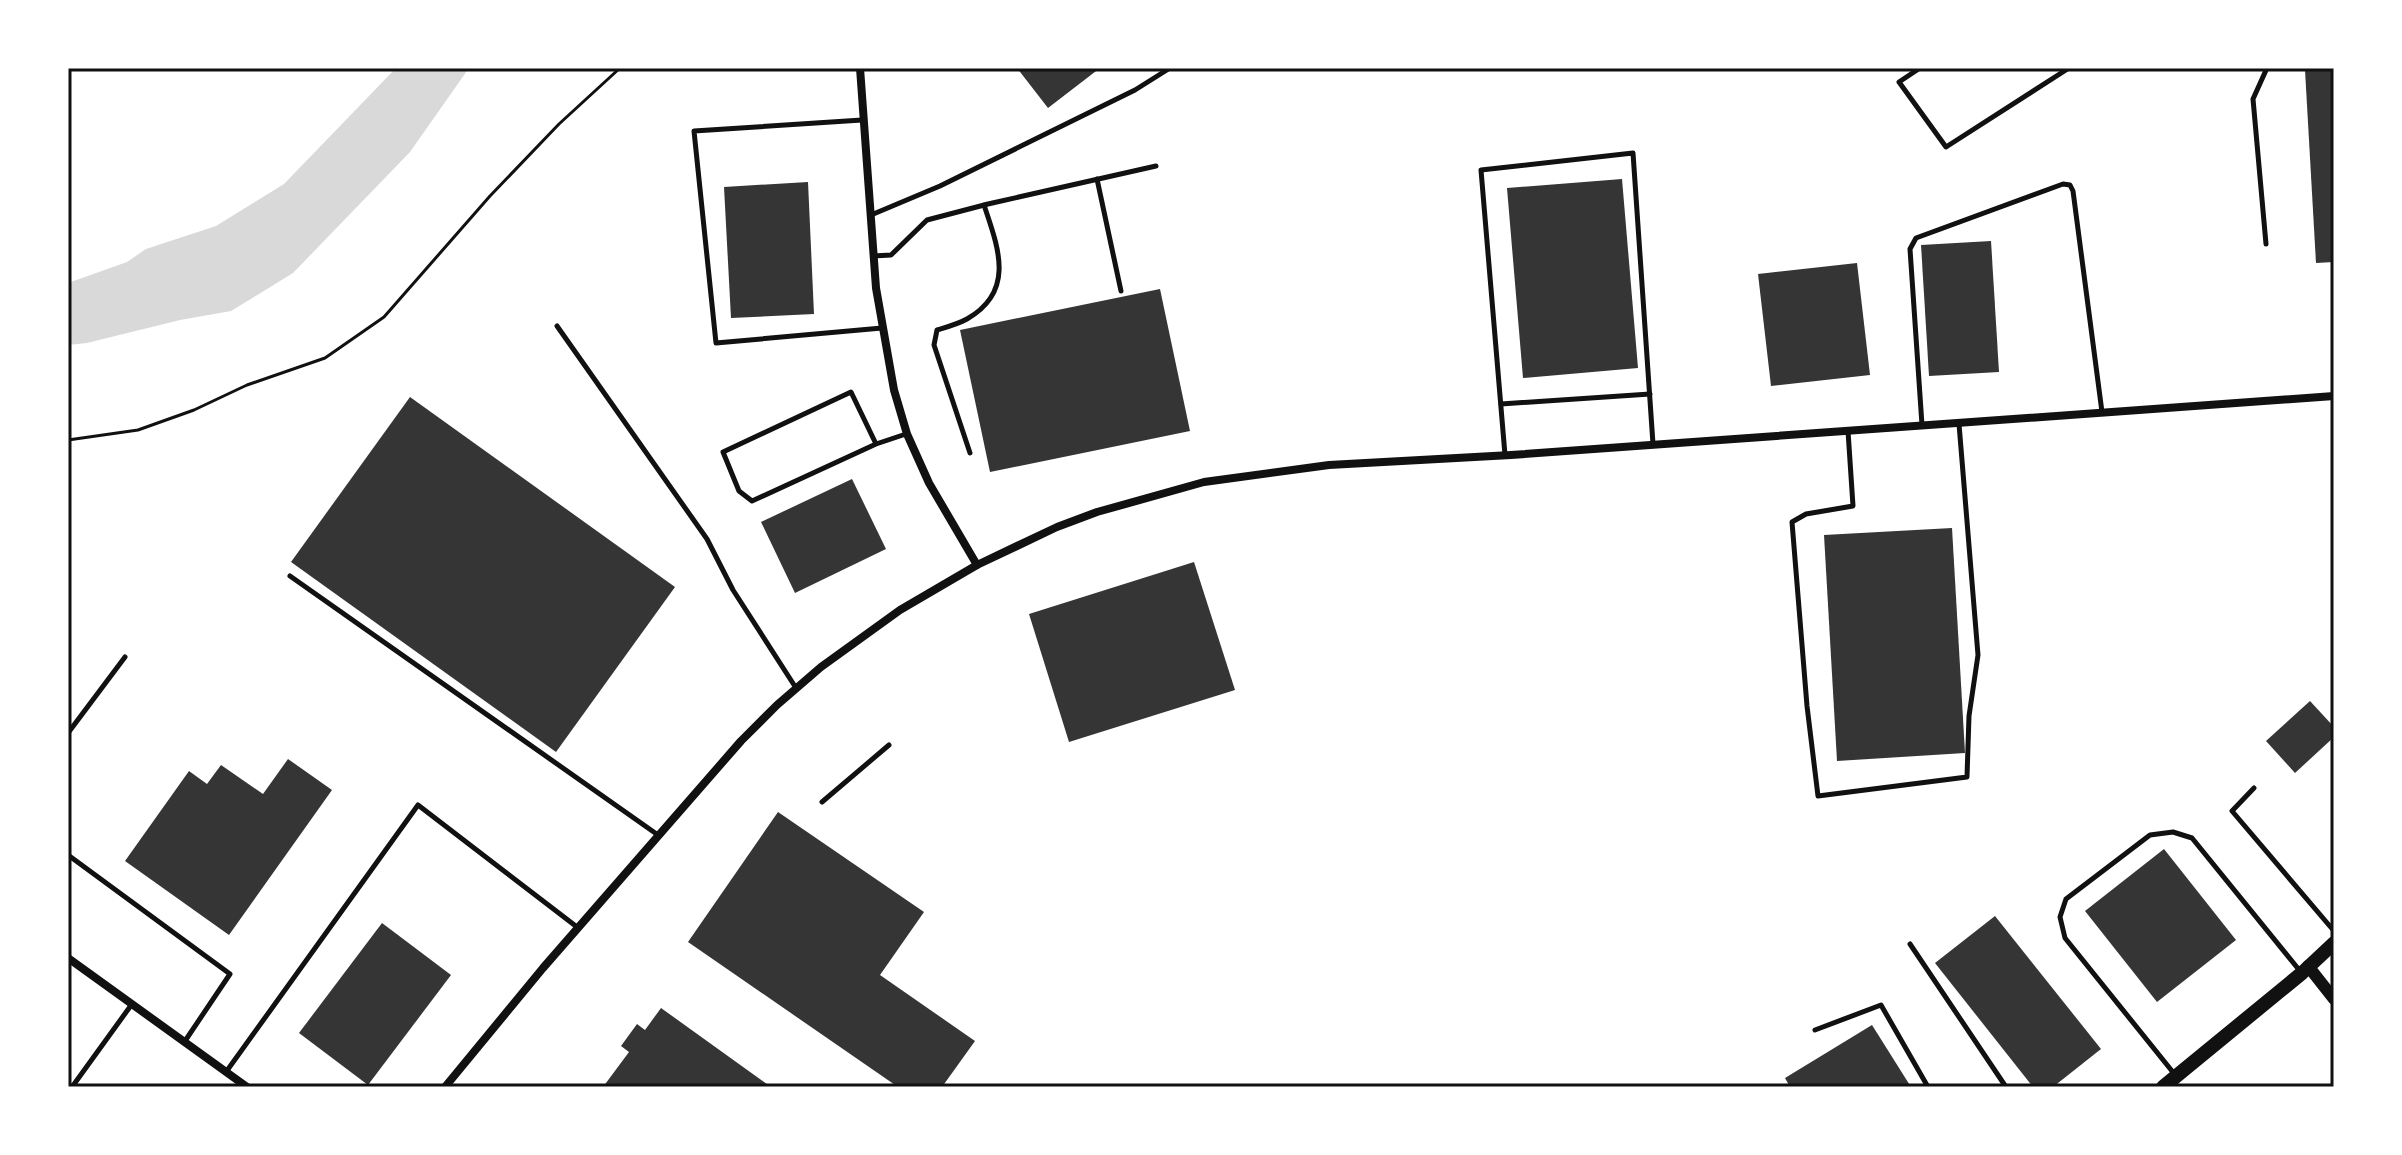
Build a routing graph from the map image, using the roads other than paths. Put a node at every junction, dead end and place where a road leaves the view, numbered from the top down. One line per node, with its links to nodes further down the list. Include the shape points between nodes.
1 (860, 68): 6 (street)
2 (1170, 68): 10 (lane, via 940,186)
3 (1920, 68): 4 (lane, via 1899,82 1946,147)
4 (2069, 68)
5 (2267, 68): 11 (lane, via 2253,99)
6 (862, 120): 10 (street); 15 (lane, via 694,131 716,343)
7 (1156, 166): 8 (lane)
8 (1097, 179): 9 (lane); 13 (lane)
9 (984, 205): 12 (lane, via 927,220 891,255); 26 (lane, via 999,250 999,280 989,302 967,319 937,330 934,345)
10 (871, 215): 12 (street)
11 (2266, 244)
12 (873, 256): 15 (street)
13 (1121, 291)
14 (557, 326): 31 (lane, via 707,539)
15 (882, 328): 23 (street)
16 (1650, 394): 18 (lane); 18 (lane, via 1633,153 1481,170); 25 (lane)
17 (2334, 396): 19 (street)
18 (1501, 404): 27 (lane)
19 (2102, 413): 20 (street); 21 (lane, via 2073,191 2063,184 1913,242)
20 (1959, 424): 21 (street); 22 (lane, via 1978,655 1967,777 1818,796 1792,522 1806,514 1853,506)
21 (1922, 426): 22 (street)
22 (1848, 431): 25 (street)
23 (907, 434): 24 (lane); 28 (street)
24 (876, 444): 24 (lane, via 752,501 739,491 723,452 851,392)
25 (1653, 444): 27 (street)
26 (970, 453)
27 (1505, 455): 28 (street, via 1329,465 1204,482 1097,512)
28 (977, 565): 31 (street, via 900,610)
29 (290, 576): 36 (lane)
30 (125, 657): 32 (lane)
31 (796, 689): 36 (street, via 741,741)
32 (68, 733)
33 (889, 745): 35 (lane)
34 (2254, 788): 39 (lane, via 2232,811)
35 (822, 802)
36 (659, 835): 38 (street)
37 (68, 855): 47 (lane, via 230,974)
38 (578, 928): 48 (lane, via 418,805); 52 (street)
39 (2334, 931)
40 (2334, 943): 43 (main road)
41 (1910, 944): 54 (lane)
42 (68, 958): 45 (street)
43 (2305, 970): 44 (street); 49 (main road); 49 (lane, via 2192,838 2173,832 2150,835 2066,899 2060,917 2065,938)
44 (2334, 999)
45 (132, 1004): 47 (street); 50 (lane)
46 (1815, 1030): 53 (lane, via 1881,1005)
47 (185, 1042): 48 (street)
48 (226, 1072): 51 (street)
49 (2177, 1077): 55 (main road)
50 (72, 1087)
51 (247, 1087)
52 (445, 1087)
53 (1928, 1087)
54 (2006, 1087)
55 (2163, 1087)

